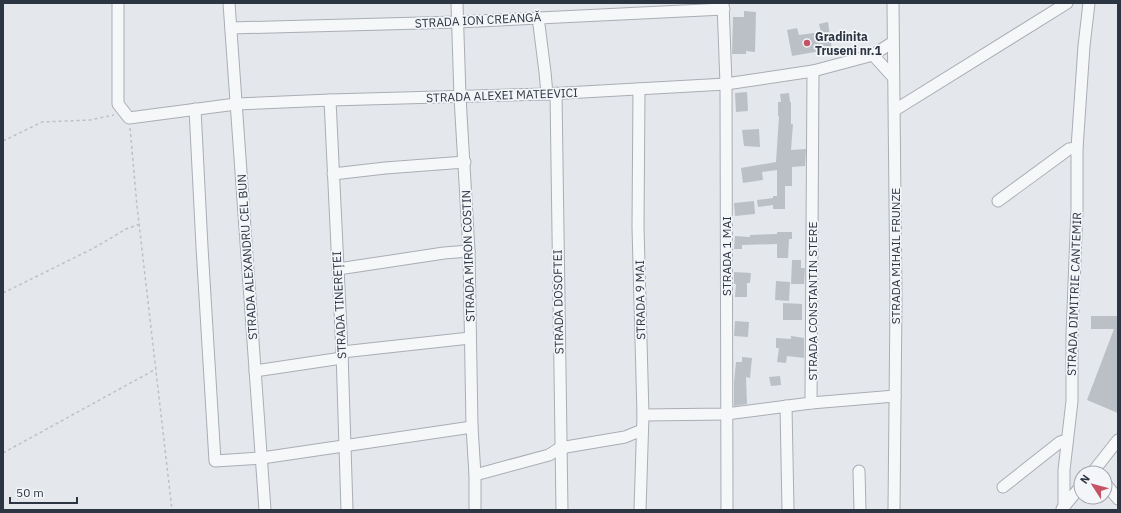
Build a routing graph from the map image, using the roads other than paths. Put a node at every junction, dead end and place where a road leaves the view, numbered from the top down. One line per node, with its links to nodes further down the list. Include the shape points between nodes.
1 (118, 3): 21 (street, STRADA ALEXEI MATEEVICI, via 118,104 127,116)
2 (229, 3): 10 (street, STRADA ALEXANDRU CEL BUN)
3 (457, 3): 9 (street, STRADA MIRON COSTIN)
4 (893, 3): 11 (street, STRADA MIHAIL FRUNZE)
5 (1067, 3): 22 (street)
6 (1089, 3): 23 (street, STRADA DIMITRIE CANTEMIR)
7 (723, 6): 8 (street, STRADA ION CREANGĂ); 15 (street, STRADA 1 MAI)
8 (538, 17): 9 (street, STRADA ION CREANGĂ); 17 (street, STRADA DOSOFTEI)
9 (458, 22): 10 (street, STRADA ION CREANGĂ); 18 (street, STRADA MIRON COSTIN)
10 (231, 28): 20 (street, STRADA ALEXANDRU CEL BUN)
11 (893, 42): 12 (street, STRADA ALEXEI MATEEVICI); 14 (street, STRADA MIHAIL FRUNZE)
12 (873, 55): 13 (street, STRADA ALEXEI MATEEVICI); 14 (street)
13 (813, 71): 15 (street, STRADA ALEXEI MATEEVICI); 33 (street, STRADA CONSTANTIN STERE)
14 (893, 77): 22 (street, STRADA MIHAIL FRUNZE)
15 (726, 84): 16 (street, STRADA ALEXEI MATEEVICI); 35 (street, STRADA 1 MAI)
16 (639, 89): 17 (street, STRADA ALEXEI MATEEVICI); 36 (street, STRADA 9 MAI, via 638,227)
17 (551, 94): 18 (street, STRADA ALEXEI MATEEVICI); 42 (street, STRADA DOSOFTEI)
18 (460, 97): 19 (street, STRADA ALEXEI MATEEVICI); 24 (street, STRADA MIRON COSTIN)
19 (330, 100): 20 (street, STRADA ALEXEI MATEEVICI); 25 (street, STRADA TINEREȚEI)
20 (236, 104): 21 (street, STRADA ALEXEI MATEEVICI); 31 (street, STRADA ALEXANDRU CEL BUN)
21 (195, 109): 43 (street, via 215,461)
22 (895, 110): 32 (street, STRADA MIHAIL FRUNZE)
23 (1077, 148): 26 (street, via 1069,149); 39 (street, STRADA DIMITRIE CANTEMIR, via 1072,401)
24 (465, 162): 25 (street); 27 (street, STRADA MIRON COSTIN)
25 (333, 174): 28 (street, STRADA TINEREȚEI)
26 (998, 201)
27 (468, 251): 28 (street); 29 (street, STRADA MIRON COSTIN)
28 (338, 269): 30 (street, STRADA TINEREȚEI)
29 (470, 338): 30 (street); 37 (street, STRADA MIRON COSTIN)
30 (342, 355): 31 (street); 41 (street, STRADA TINEREȚEI)
31 (256, 371): 43 (street, STRADA ALEXANDRU CEL BUN)
32 (895, 396): 33 (street); 58 (street, STRADA MIHAIL FRUNZE)
33 (811, 403): 34 (street)
34 (786, 406): 35 (street); 56 (street)
35 (726, 414): 36 (street); 55 (street, STRADA 1 MAI)
36 (643, 415): 38 (street, STRADA 9 MAI)
37 (472, 427): 41 (street); 46 (street, STRADA MIRON COSTIN)
38 (642, 430): 42 (street, via 625,438); 54 (street, STRADA 9 MAI)
39 (1067, 440): 47 (street, via 1060,442); 49 (street, STRADA DIMITRIE CANTEMIR)
40 (1118, 440): 44 (street)
41 (345, 445): 43 (street); 51 (street, STRADA TINEREȚEI)
42 (560, 448): 46 (street, via 549,455); 53 (street, STRADA DOSOFTEI)
43 (262, 458): 50 (street, STRADA ALEXANDRU CEL BUN)
44 (1098, 465)
45 (859, 471): 57 (street)
46 (475, 475): 52 (street, STRADA MIRON COSTIN)
47 (1003, 487)
48 (1073, 496): 49 (street)
49 (1063, 508)
50 (265, 510)
51 (347, 510)
52 (475, 510)
53 (562, 510)
54 (640, 510)
55 (727, 510)
56 (788, 510)
57 (860, 510)
58 (894, 510)

